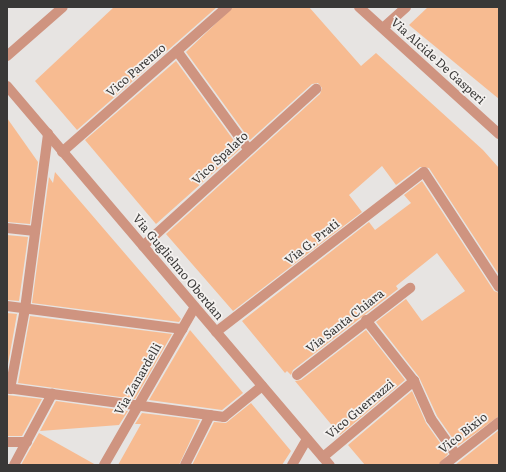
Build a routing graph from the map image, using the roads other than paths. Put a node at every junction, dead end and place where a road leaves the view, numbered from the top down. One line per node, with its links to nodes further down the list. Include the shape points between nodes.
1 (63, 7): 7 (street)
2 (227, 7): 6 (street, Vico Parenzo)
3 (359, 7): 5 (street, Via Alcide De Gasperi)
4 (406, 7): 5 (street)
5 (382, 28): 11 (street, Via Alcide De Gasperi)
6 (177, 51): 12 (street); 13 (street, Vico Parenzo)
7 (7, 56)
8 (7, 86): 10 (street, Via Guglielmo Oberdan)
9 (316, 89): 12 (street, Vico Spalato)
10 (48, 134): 13 (street, Via Guglielmo Oberdan); 15 (street)
11 (499, 134)
12 (249, 150): 16 (street, Vico Spalato)
13 (62, 152): 16 (street, Via Guglielmo Oberdan)
14 (7, 228): 15 (street)
15 (35, 231): 21 (street)
16 (143, 246): 20 (street, Via Guglielmo Oberdan)
17 (499, 287): 24 (street, Via G. Prati, via 424,172)
18 (410, 288): 22 (street, Via Santa Chiara)
19 (7, 306): 21 (street)
20 (195, 307): 23 (street, Via Zanardelli); 24 (street, Via Guglielmo Oberdan)
21 (25, 309): 23 (street); 28 (street)
22 (366, 320): 25 (street, Via Santa Chiara); 26 (street)
23 (182, 329): 30 (street, Via Zanardelli)
24 (216, 332): 27 (street, Via Guglielmo Oberdan)
25 (297, 375)
26 (414, 381): 36 (street, via 431,420); 37 (street, Vico Guerrazzi)
27 (262, 386): 31 (street, via 224,417); 33 (street, Via Guglielmo Oberdan)
28 (8, 389): 29 (street)
29 (52, 394): 30 (street); 35 (street)
30 (137, 406): 31 (street); 39 (street, Via Zanardelli)
31 (210, 415): 40 (street)
32 (499, 422): 36 (street, Vico Bixio)
33 (307, 439): 37 (street, Via Guglielmo Oberdan); 41 (street)
34 (7, 442): 35 (street)
35 (27, 442): 38 (street)
36 (455, 453): 43 (street, Vico Bixio)
37 (323, 457): 42 (street, Via Guglielmo Oberdan)
38 (14, 465)
39 (104, 465)
40 (185, 465)
41 (292, 465)
42 (330, 465)
43 (444, 465)

